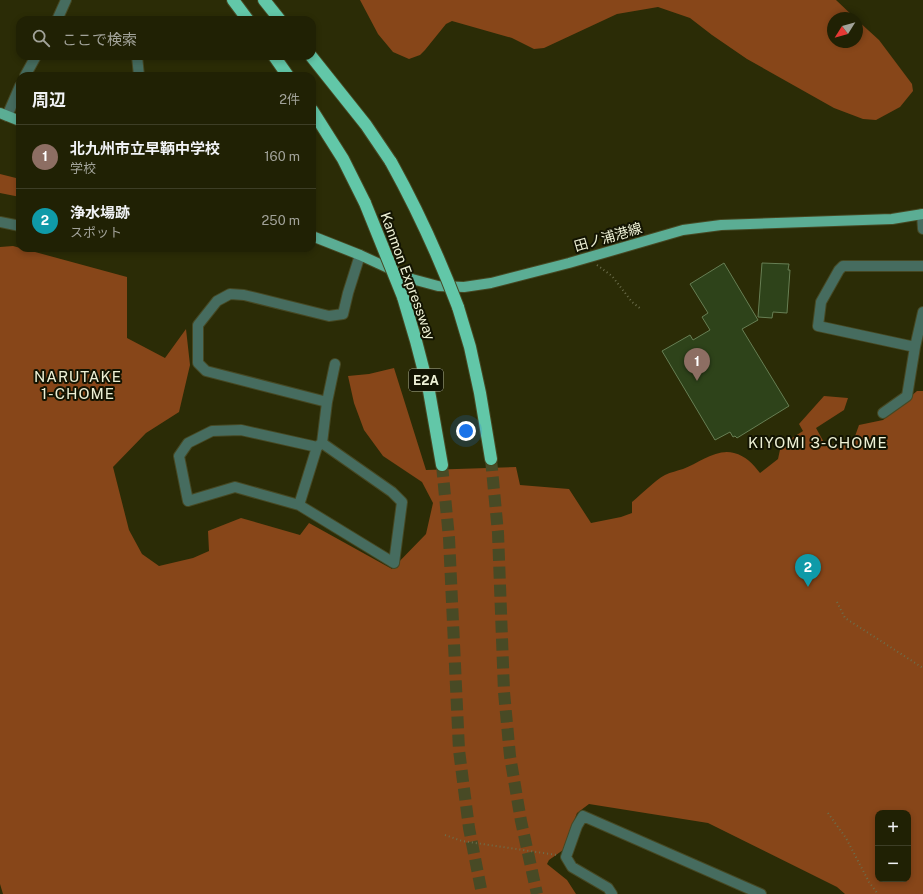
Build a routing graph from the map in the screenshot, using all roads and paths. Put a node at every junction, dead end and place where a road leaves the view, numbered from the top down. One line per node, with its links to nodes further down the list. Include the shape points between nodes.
1 (66, 0): 4 (street)
2 (233, 0): 5 (highway)
3 (264, 0): 6 (highway)
4 (59, 16)
5 (245, 16)
6 (277, 16)
7 (34, 60): 11 (street)
8 (137, 60): 12 (street)
9 (277, 60): 13 (highway)
10 (314, 60): 33 (highway, bridge, via 366,125 391,162 428,232 458,307 470,347)
11 (27, 72)
12 (139, 72)
13 (285, 72)
14 (16, 93): 15 (street)
15 (3, 114): 17 (main road)
16 (316, 116): 34 (highway, Kanmon Expressway / E2A, bridge, via 343,159 365,203 403,297 429,391)
17 (16, 119)
18 (922, 214): 21 (street); 24 (main road, 田ノ浦港線, via 892,219 722,225 683,230)
19 (0, 222): 20 (street)
20 (16, 225)
21 (923, 229)
22 (316, 238): 23 (main road, 田ノ浦港線)
23 (360, 255): 24 (main road, 田ノ浦港線, via 412,279 438,286 464,287 491,283); 30 (street, via 343,314 329,316 244,295 230,294 217,302 198,325 198,362 206,371)
24 (590, 257): 26 (path, via 592,262 612,276 632,302)
25 (923, 266): 28 (street, via 843,266 821,302 818,326)
26 (641, 309)
27 (923, 312): 28 (street)
28 (915, 347): 31 (street, via 907,396)
29 (335, 364): 30 (street)
30 (327, 402): 32 (street)
31 (883, 413)
32 (319, 445): 35 (street); 35 (street, via 392,492 402,502 394,563); 35 (street, via 241,430 212,431 188,443 179,456 188,501 235,487)
33 (491, 459)
34 (442, 465)
35 (299, 505)
36 (837, 602): 37 (path, via 845,618)
37 (923, 668)
38 (828, 812): 43 (path)
39 (445, 835): 40 (path, via 462,841)
40 (566, 857): 41 (street, via 572,866 608,888); 42 (street, via 582,816)
41 (612, 894)
42 (761, 894)
43 (878, 894)

